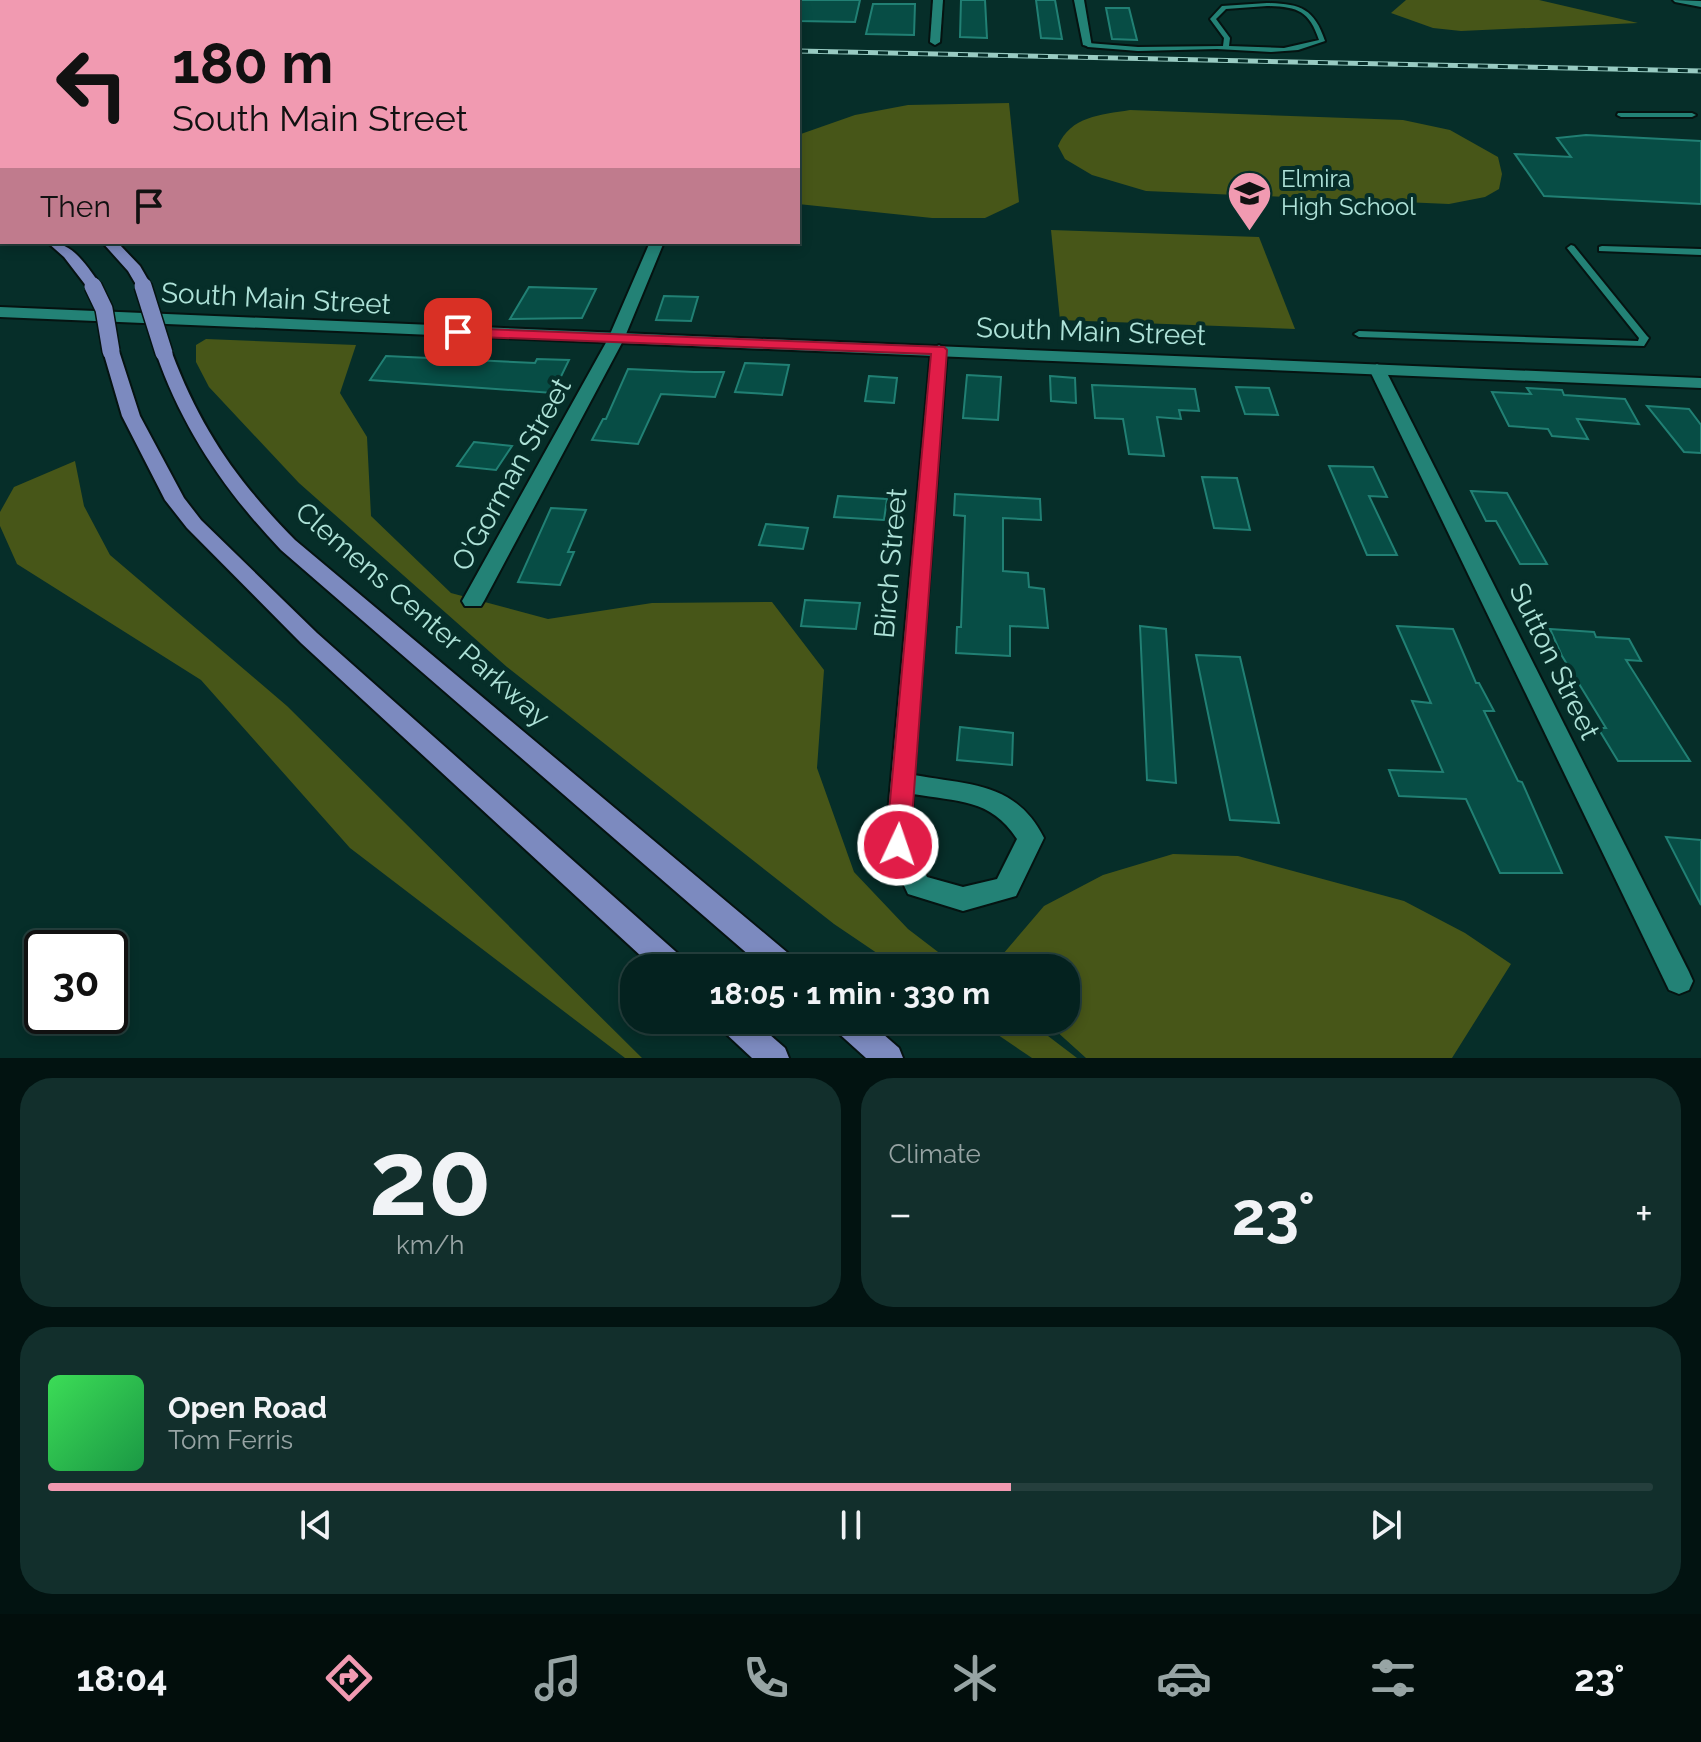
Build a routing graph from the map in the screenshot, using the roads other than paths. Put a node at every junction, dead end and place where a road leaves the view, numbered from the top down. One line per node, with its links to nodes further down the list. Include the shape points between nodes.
1 (938, 0): 5 (street)
2 (1079, 0): 6 (street)
3 (1678, 0): 4 (street)
4 (1701, 4)
5 (935, 42)
6 (1088, 45): 7 (lane)
7 (1226, 48): 7 (lane, via 1227,38 1213,19 1224,7 1245,5 1299,8 1322,41 1294,48)
8 (1621, 115): 9 (lane)
9 (1692, 115)
10 (56, 244): 24 (main road, bridge, via 92,284 104,309 131,416 175,500 194,524 309,638)
11 (111, 244): 25 (main road, Clemens Center Parkway, bridge, via 143,285 189,419 243,500 339,591)
12 (656, 244): 18 (street, O'Gorman Street)
13 (1571, 248): 17 (lane, via 1644,338 1641,344)
14 (1602, 249): 15 (lane)
15 (1701, 252)
16 (0, 312): 18 (street, South Main Street)
17 (1359, 334)
18 (616, 339): 19 (street, South Main Street); 22 (street, O'Gorman Street)
19 (939, 350): 20 (street, South Main Street); 23 (street, Birch Street)
20 (1377, 369): 21 (street, South Main Street); 26 (street, Sutton Street)
21 (1701, 383)
22 (473, 601)
23 (901, 782): 23 (street, Birch Street, via 898,845 918,886 963,899 1006,888 1031,838 1013,812 993,799)
24 (659, 954)
25 (768, 954)
26 (1679, 981)
27 (747, 1034): 29 (main road)
28 (861, 1034): 30 (main road)
29 (774, 1058)
30 (888, 1058)

